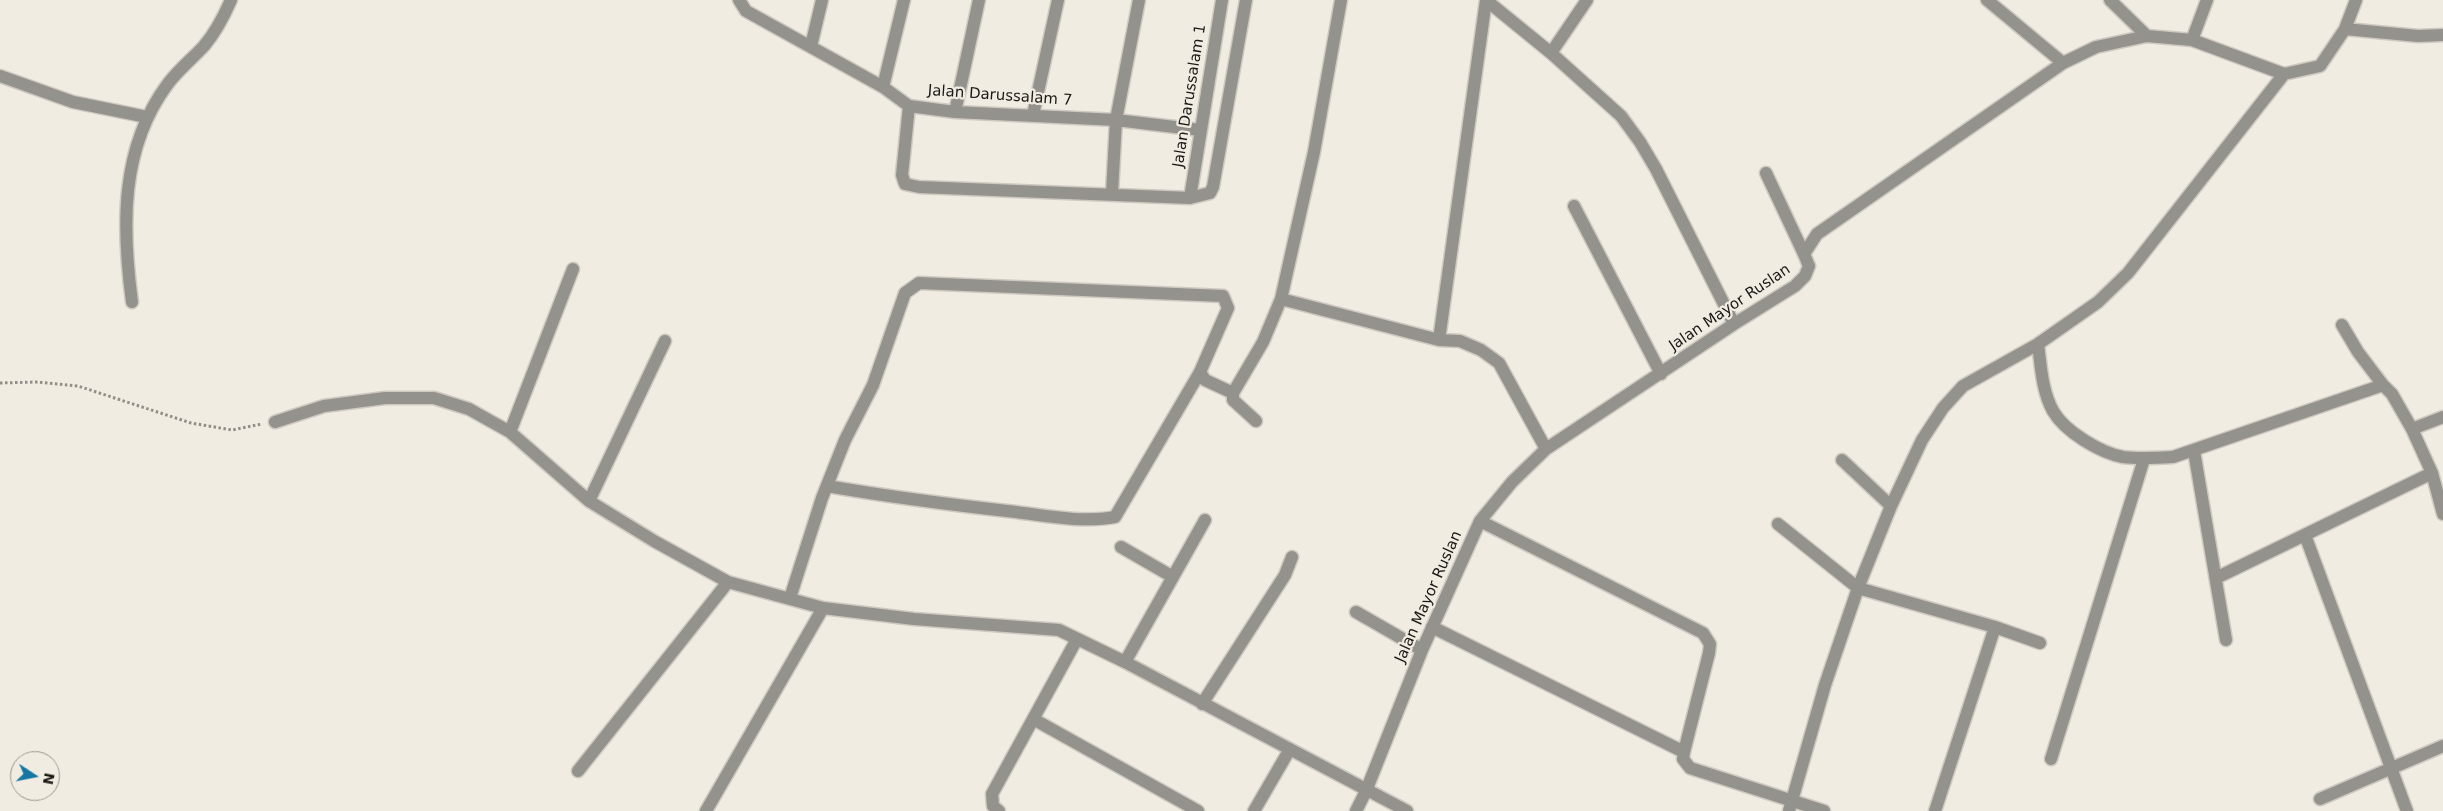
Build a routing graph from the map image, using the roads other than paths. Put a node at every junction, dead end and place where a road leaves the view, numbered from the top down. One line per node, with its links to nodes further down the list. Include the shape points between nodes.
1 (231, 0): 30 (street, via 205,44 168,84)
2 (740, 0): 21 (street, Jalan Darussalam 7, via 746,11)
3 (822, 0): 21 (street)
4 (904, 0): 26 (street)
5 (979, 0): 28 (street)
6 (1058, 0): 29 (street)
7 (1139, 0): 31 (street)
8 (1222, 0): 32 (street, Jalan Darussalam 1)
9 (1246, 0): 35 (street, via 1213,187 1210,193)
10 (1341, 0): 39 (street, via 1314,152)
11 (1486, 0): 22 (street); 44 (street)
12 (1587, 0): 22 (street)
13 (1987, 0): 23 (street)
14 (2110, 0): 19 (street)
15 (2207, 0): 20 (street)
16 (2356, 0): 17 (street)
17 (2345, 29): 18 (street, via 2418,36); 24 (street, via 2320,66)
18 (2443, 35)
19 (2147, 36): 20 (street, Jalan Mayor Ruslan); 23 (street, Jalan Mayor Ruslan, via 2096,47)
20 (2192, 40): 24 (street, Jalan Mayor Ruslan)
21 (811, 46): 26 (street, Jalan Darussalam 7)
22 (1551, 53): 41 (street, via 1621,116 1640,142)
23 (2062, 63): 37 (street, Jalan Mayor Ruslan, via 1829,224 1817,234)
24 (2284, 74): 45 (street, via 2128,273 2098,302)
25 (0, 76): 30 (street, via 73,102)
26 (883, 87): 27 (street, Jalan Darussalam 7)
27 (910, 106): 28 (street, Jalan Darussalam 7); 34 (street, via 902,175 905,184)
28 (955, 112): 29 (street, Jalan Darussalam 7)
29 (1033, 115): 31 (street, Jalan Darussalam 7)
30 (147, 117): 40 (street, via 129,169 126,198 126,258)
31 (1116, 120): 32 (street, Jalan Darussalam 7); 34 (street)
32 (1200, 130): 35 (street, Jalan Darussalam 1)
33 (1766, 173): 37 (street)
34 (1112, 193): 35 (street)
35 (1190, 198)
36 (1574, 206): 47 (street)
37 (1804, 254): 41 (street, Jalan Mayor Ruslan, via 1810,266 1806,276)
38 (573, 268): 54 (street)
39 (1281, 299): 44 (street); 49 (street, via 1263,342)
40 (132, 302)
41 (1734, 324): 47 (street, Jalan Mayor Ruslan)
42 (2342, 325): 48 (street)
43 (665, 340): 61 (street)
44 (1439, 340): 55 (street, via 1460,341 1499,363)
45 (2038, 344): 57 (street, via 2043,384 2053,412 2070,431 2121,456); 62 (street, via 1963,386 1943,408 1922,440)
46 (1200, 372): 49 (street, via 1205,380); 60 (street, via 1115,517 1101,520 1066,518 920,501); 60 (street, via 1228,308 1223,296 919,283 904,293 872,384)
47 (1661, 374): 55 (street, Jalan Mayor Ruslan)
48 (2383, 385): 53 (street, via 2392,394); 56 (street)
49 (1233, 393): 51 (street, via 1233,400)
50 (2443, 417): 53 (street)
51 (1256, 421)
52 (275, 422): 54 (street, via 324,406 385,398 434,398 469,409)
53 (2412, 429): 59 (street)
54 (510, 432): 61 (street)
55 (1546, 449): 65 (street, Jalan Mayor Ruslan, via 1512,482)
56 (2194, 451): 57 (street, via 2173,457); 71 (street)
57 (2144, 459): 89 (street)
58 (1842, 460): 62 (street)
59 (2432, 473): 63 (street); 67 (street)
60 (827, 486): 74 (street)
61 (589, 501): 72 (street)
62 (1891, 506): 73 (street)
63 (2443, 514)
64 (1204, 520): 70 (street)
65 (1480, 522): 77 (street, Jalan Mayor Ruslan); 88 (street, via 1703,633 1710,644 1710,653)
66 (1778, 524): 73 (street)
67 (2305, 535): 71 (street); 90 (street)
68 (1121, 547): 70 (street)
69 (1292, 557): 84 (street, via 1285,575)
70 (1173, 577): 83 (street)
71 (2216, 578): 80 (street)
72 (728, 582): 74 (street); 91 (street)
73 (1858, 588): 78 (street); 94 (street)
74 (790, 598): 75 (street)
75 (823, 608): 79 (street, via 914,619 1059,630); 95 (street)
76 (1356, 612): 82 (street)
77 (1432, 627): 82 (street, Jalan Mayor Ruslan); 88 (street)
78 (1995, 627): 81 (street); 102 (street)
79 (1077, 640): 83 (street); 85 (street)
80 (2226, 640)
81 (2040, 643)
82 (1422, 650): 92 (street, Jalan Mayor Ruslan)
83 (1125, 662): 84 (street)
84 (1202, 704): 87 (street)
85 (1035, 720): 96 (street, via 992,794 993,806); 97 (street)
86 (2443, 746): 90 (street)
87 (1290, 749): 92 (street); 98 (street)
88 (1684, 752): 94 (street, via 1683,758 1690,768)
89 (2051, 759)
90 (2390, 770): 93 (street); 103 (street)
91 (578, 771)
92 (1366, 791): 99 (street, Jalan Mayor Ruslan); 100 (street)
93 (2320, 799)
94 (1790, 805): 101 (street)
95 (706, 811)
96 (999, 811)
97 (1198, 811)
98 (1254, 811)
99 (1356, 811)
100 (1407, 811)
101 (1824, 811)
102 (1935, 811)
103 (2407, 811)

